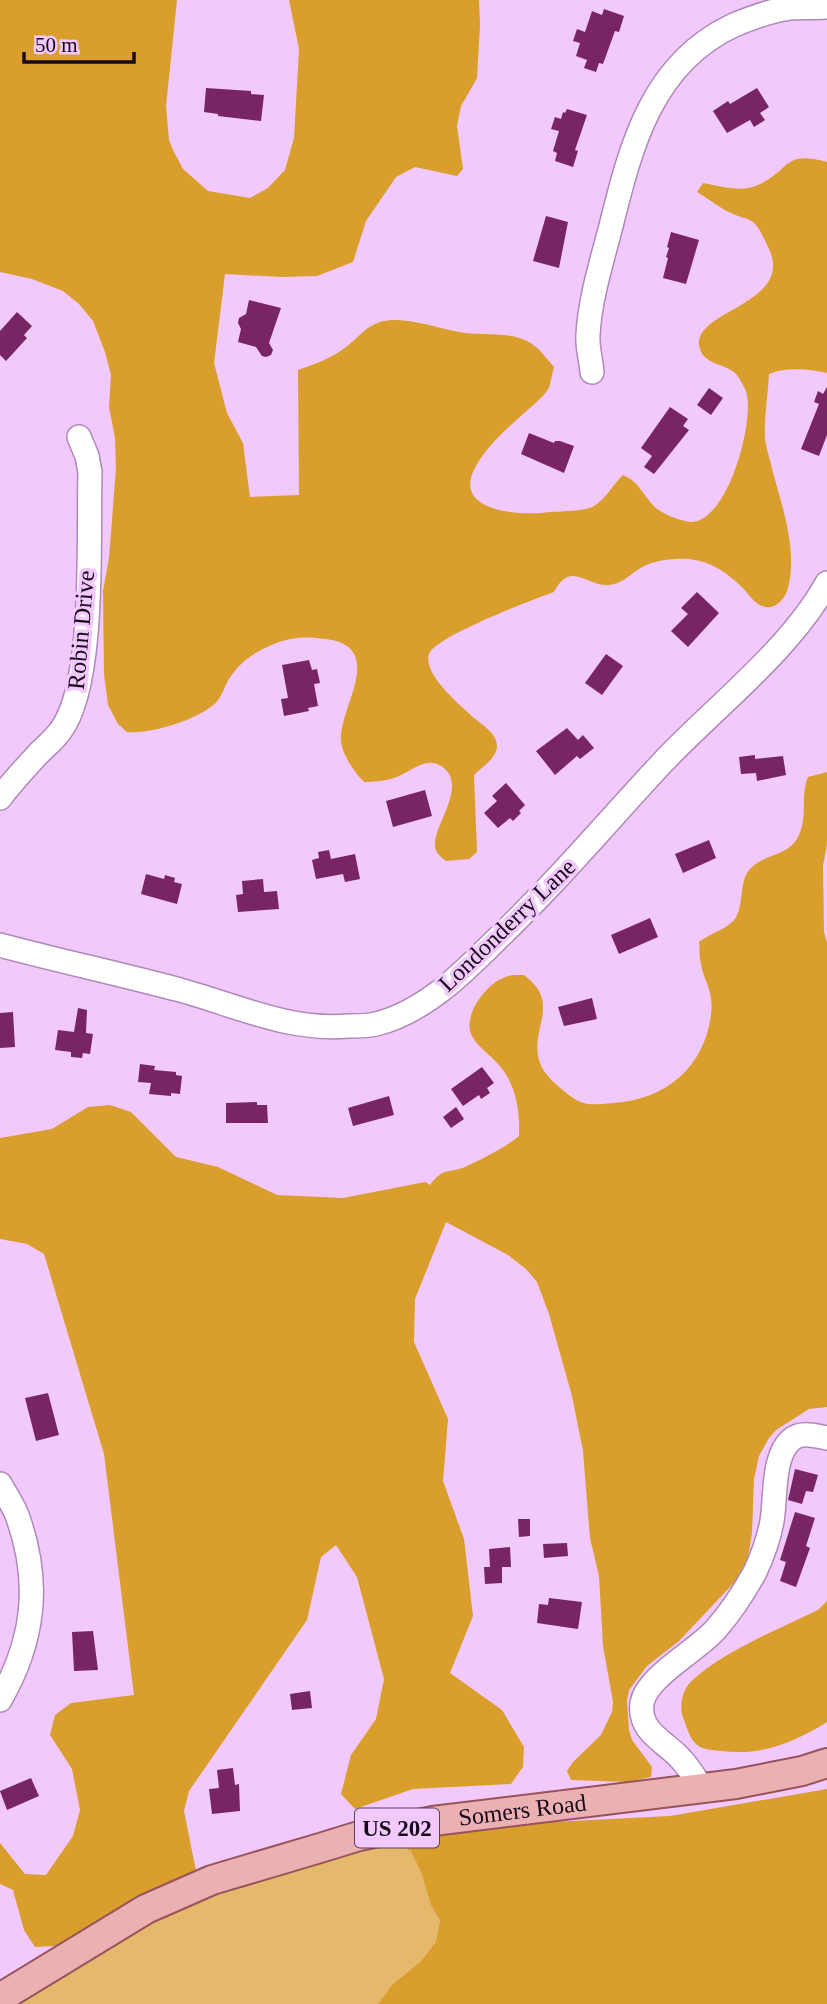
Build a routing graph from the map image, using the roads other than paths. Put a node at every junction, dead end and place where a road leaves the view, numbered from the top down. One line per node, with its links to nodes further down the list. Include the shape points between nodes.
1 (827, 7): 2 (street, via 788,8 711,36 661,88 645,116 595,291 587,336)
2 (592, 372)
3 (79, 437): 5 (street, Robin Drive, via 90,472 82,670 73,708 61,730)
4 (827, 583): 6 (street, Londonderry Lane, via 763,664 664,761 537,901 422,1005 376,1024 327,1028 285,1023 180,990)
5 (0, 798)
6 (0, 945)
7 (827, 1438): 11 (street, via 801,1435 784,1450 773,1520 756,1570 717,1628 645,1693 642,1706 649,1730 677,1754)
8 (0, 1484): 9 (street, via 17,1515 29,1555 32,1596 26,1641)
9 (0, 1700)
10 (827, 1763): 11 (main road, Somers Road / US 202, via 771,1778)
11 (701, 1787): 12 (main road, Somers Road / US 202, via 433,1821 359,1836 248,1869 146,1909)
12 (0, 1998)

